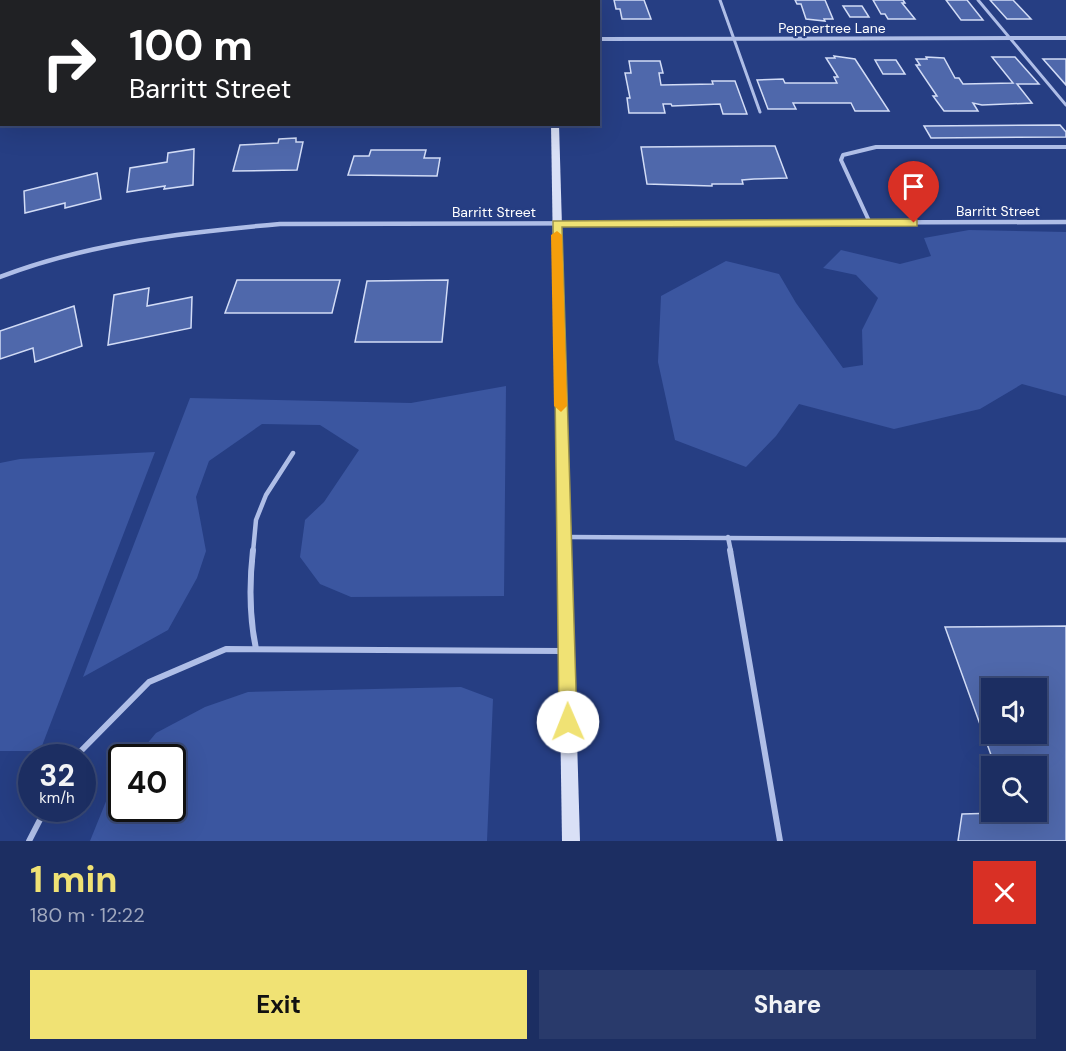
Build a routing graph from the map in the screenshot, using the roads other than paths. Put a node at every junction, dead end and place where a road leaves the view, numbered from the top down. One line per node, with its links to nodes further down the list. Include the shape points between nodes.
1 (720, 0): 3 (lane)
2 (978, 0): 4 (lane)
3 (733, 38): 4 (street, Peppertree Lane); 6 (street, Peppertree Lane); 8 (lane)
4 (1010, 38): 5 (street, Peppertree Lane); 7 (lane)
5 (1066, 38)
6 (600, 39)
7 (1066, 105)
8 (760, 112)
9 (555, 126): 13 (street)
10 (1066, 147): 12 (lane, via 876,147 843,155 841,160)
11 (1066, 222): 12 (street, Barritt Street)
12 (870, 223): 13 (street, Barritt Street)
13 (556, 224): 14 (street, Barritt Street, via 280,224 211,229 128,243); 16 (street)
14 (0, 277)
15 (293, 453): 19 (lane, via 266,495 256,520 249,585)
16 (564, 537): 17 (lane); 20 (street)
17 (728, 537): 18 (lane); 25 (lane)
18 (1066, 540)
19 (256, 649): 20 (lane); 21 (lane, via 226,649 149,682)
20 (567, 651): 24 (street)
21 (88, 744)
22 (39, 822): 23 (lane)
23 (29, 841)
24 (571, 841)
25 (780, 841)

